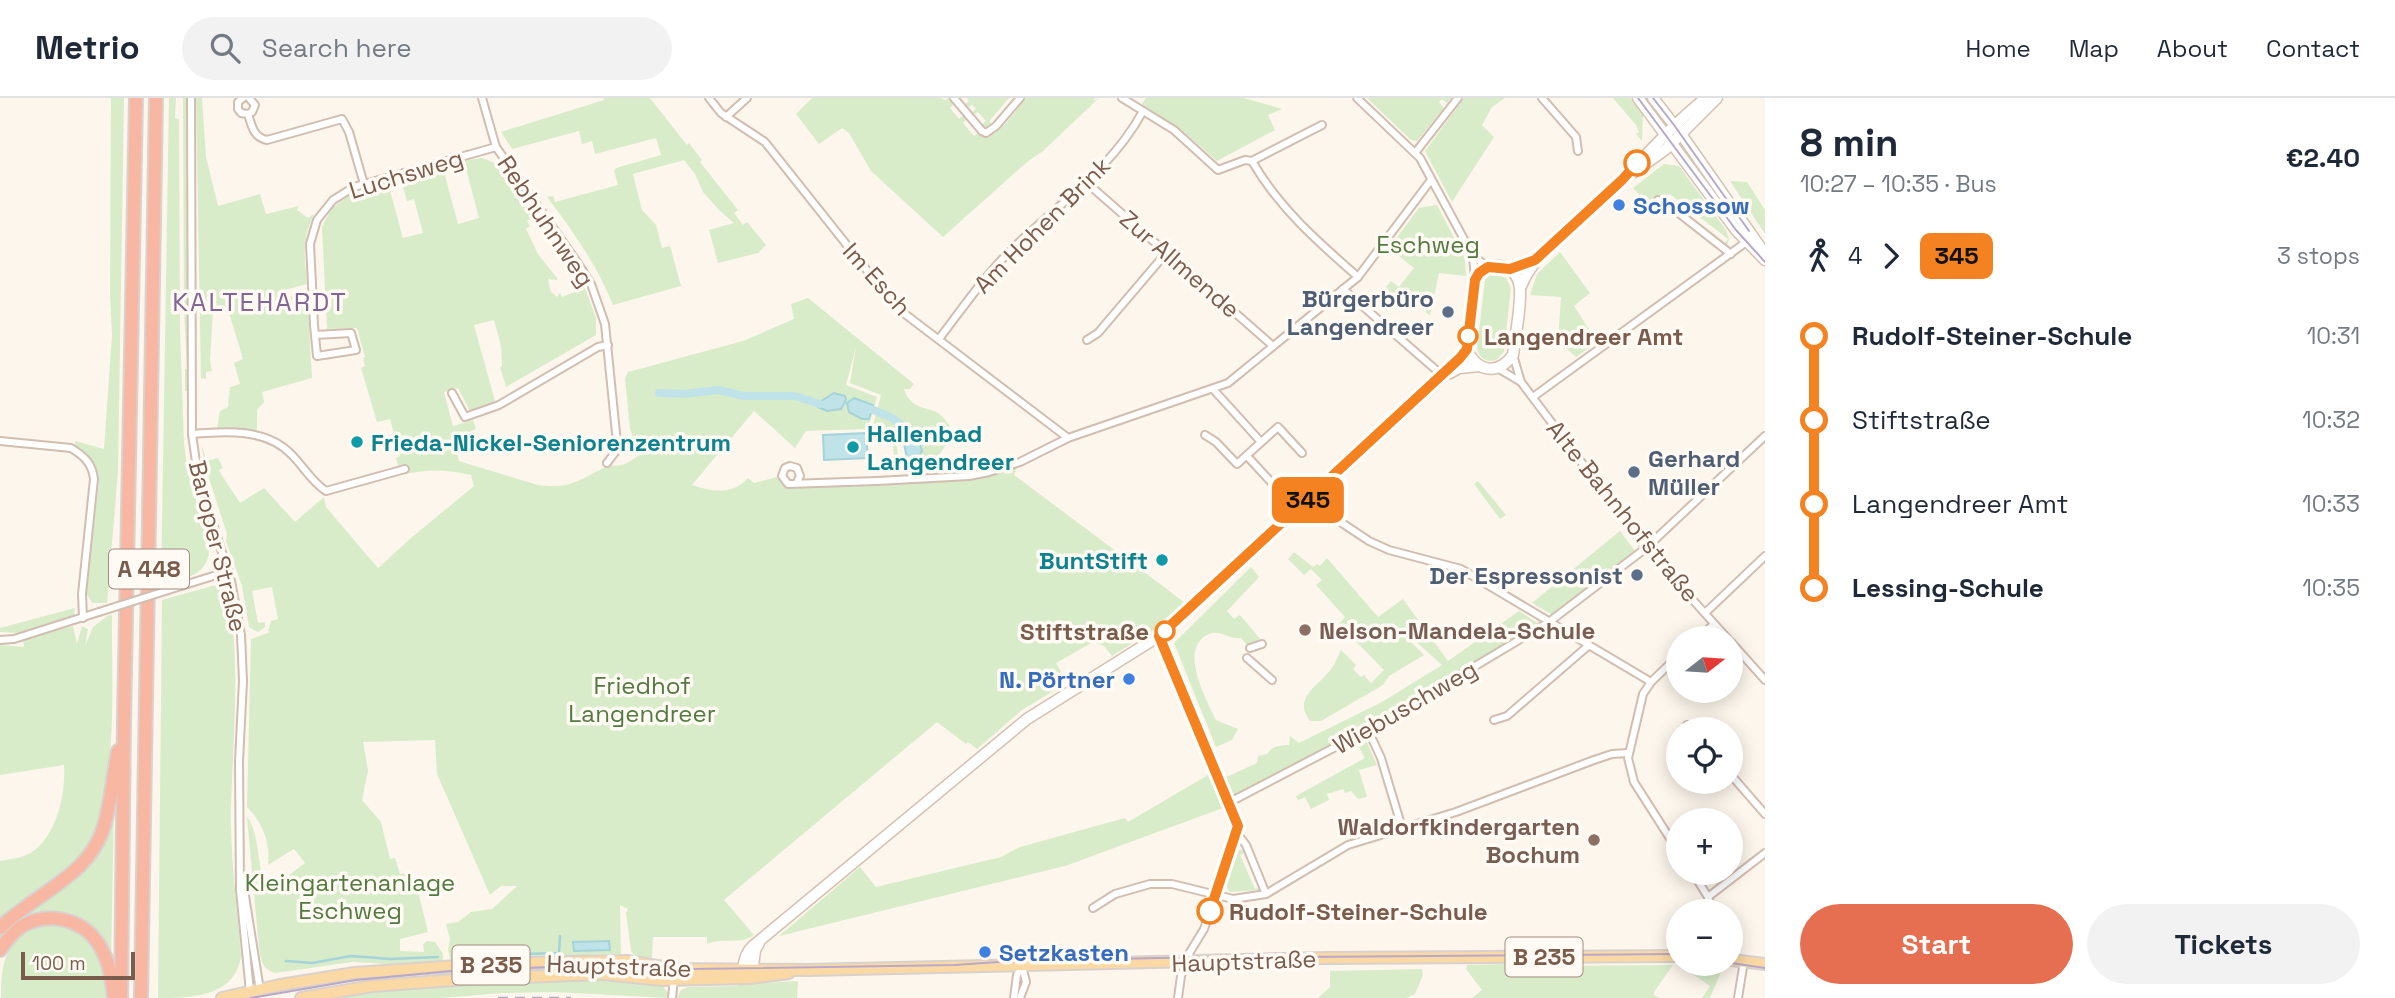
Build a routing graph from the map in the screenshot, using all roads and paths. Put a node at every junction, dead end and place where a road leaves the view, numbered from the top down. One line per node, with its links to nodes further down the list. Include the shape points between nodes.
1 (136, 98): 94 (highway, A 448)
2 (156, 98): 122 (highway, A 448)
3 (191, 98): 63 (street, Baroper Straße)
4 (243, 98): 20 (street, via 238,108)
5 (249, 98): 20 (street, via 255,105)
6 (482, 98): 27 (street, Rebhuhnweg)
7 (709, 98): 21 (street, Im Esch)
8 (747, 98): 21 (street)
9 (954, 98): 10 (street, via 986,133)
10 (1020, 98)
11 (1122, 98): 19 (street)
12 (1357, 98): 29 (street)
13 (1458, 98): 29 (street)
14 (1542, 98): 28 (street, via 1576,137)
15 (1639, 98): 24 (street)
16 (1653, 98): 23 (street)
17 (1706, 98): 23 (street)
18 (1717, 98): 25 (street)
19 (1143, 111): 30 (street, via 1183,137 1218,170); 33 (street, Am Hohen Brink)
20 (248, 114): 34 (street, via 254,132 267,140 342,119)
21 (726, 117): 50 (street, Im Esch, via 763,141 897,308)
22 (1322, 125): 30 (street)
23 (1674, 125): 24 (street); 25 (street)
24 (1666, 133): 26 (street); 32 (street)
25 (1681, 134): 26 (street); 36 (street)
26 (1673, 142): 32 (street); 36 (street)
27 (496, 147): 34 (street, Luchsweg); 52 (street, Rebhuhnweg, via 589,281)
28 (1578, 151)
29 (1415, 153): 31 (street)
30 (1252, 161): 45 (street, via 1290,216)
31 (1431, 180): 40 (street); 45 (street)
32 (1622, 180): 41 (street)
33 (1087, 183): 37 (street, Zur Allmende); 50 (street, Am Hohen Brink, via 988,274)
34 (363, 184): 49 (street, Luchsweg, via 333,200 313,232)
35 (1658, 200): 38 (street)
36 (1750, 239): 38 (street); 39 (street); 42 (street)
37 (1166, 253): 51 (street); 53 (street, Zur Allmende)
38 (1731, 254): 62 (street)
39 (1765, 254)
40 (1473, 256): 43 (street); 46 (street)
41 (1535, 260): 44 (street); 47 (street)
42 (1765, 260)
43 (1488, 267): 44 (street); 46 (street)
44 (1510, 269): 47 (street)
45 (1358, 277): 48 (street)
46 (1475, 280): 54 (street)
47 (1521, 286): 55 (street)
48 (1343, 289): 53 (street); 58 (street)
49 (315, 335): 49 (street, via 317,356 356,350 351,333)
50 (939, 339): 66 (street, Im Esch)
51 (1087, 340)
52 (608, 345): 61 (street, via 489,410 465,417); 71 (street, Rebhuhnweg, via 617,443)
53 (1273, 346): 60 (street)
54 (1467, 349): 56 (street); 58 (street)
55 (1513, 355): 57 (street); 59 (street, Alte Bahnhofstraße)
56 (1479, 366): 57 (street); 58 (street)
57 (1499, 369): 59 (street, Alte Bahnhofstraße)
58 (1443, 376): 75 (street)
59 (1521, 382): 62 (street, Alte Bahnhofstraße)
60 (1213, 389): 66 (street); 68 (street)
61 (452, 393)
62 (1533, 397): 76 (street, Alte Bahnhofstraße)
63 (192, 434): 72 (street, via 222,431 279,444 326,491); 78 (street, Baroper Straße, via 198,476)
64 (1205, 435): 70 (street, via 1237,464)
65 (1765, 436): 76 (street, Wiebuschweg)
66 (1068, 438): 73 (street, via 1020,462 975,475)
67 (0, 441): 80 (street, via 71,448 90,463 94,487)
68 (1261, 442): 69 (street, via 1278,426); 70 (street)
69 (1302, 453)
70 (1247, 456): 74 (street)
71 (607, 463)
72 (405, 470)
73 (797, 482): 73 (street, via 785,483 782,473 790,466 799,471)
74 (1271, 482)
75 (1313, 495): 81 (street, via 1342,523 1370,541 1461,569); 83 (street)
76 (1646, 548): 79 (street, Alte Bahnhofstraße); 81 (street, Wiebuschweg)
77 (1765, 556): 79 (street)
78 (229, 571): 80 (street, bridge); 119 (street, Baroper Straße, via 242,653 240,869)
79 (1705, 614): 82 (street, Alte Bahnhofstraße)
80 (83, 618): 84 (street)
81 (1549, 622): 86 (street); 96 (street, Wiebuschweg)
82 (1714, 624)
83 (1159, 636): 99 (street); 117 (street, via 1027,719 747,953)
84 (0, 640)
85 (1262, 644): 87 (street)
86 (1588, 646): 93 (street); 95 (street, via 1507,716)
87 (1250, 648)
88 (1743, 656): 92 (street, Alte Bahnhofstraße)
89 (1247, 658): 91 (street)
90 (1666, 668): 93 (street)
91 (1272, 680)
92 (1765, 680)
93 (1651, 682): 97 (street, via 1643,694)
94 (124, 720): 110 (highway, via 104,828 96,845 77,869); 121 (highway, A 448)
95 (1494, 720)
96 (1368, 730): 99 (street, Wiebuschweg); 101 (street)
97 (1628, 753): 101 (street, via 1612,754); 102 (street, via 1634,782)
98 (1743, 789): 100 (street)
99 (1228, 803): 103 (street)
100 (1765, 814)
101 (1402, 828): 106 (street, via 1340,849)
102 (1666, 832)
103 (1237, 833): 106 (street); 107 (street)
104 (1765, 853): 108 (street)
105 (1700, 885): 108 (street)
106 (1266, 894): 107 (street, via 1233,899)
107 (1215, 896): 109 (street, via 1150,884 1115,894); 114 (street)
108 (1708, 897)
109 (1093, 908)
110 (0, 928)
111 (0, 950): 120 (highway, via 12,934 37,920 73,921 101,947)
112 (1666, 956): 114 (main road, Hauptstraße / B 235)
113 (1744, 961): 115 (main road); 129 (street)
114 (1186, 963): 116 (main road, Hauptstraße / B 235); 128 (street)
115 (1765, 964)
116 (1022, 965): 117 (main road, Hauptstraße / B 235); 126 (street); 127 (street, via 1026,982)
117 (749, 971): 118 (main road, Hauptstraße / B 235)
118 (675, 974): 119 (main road, Hauptstraße / B 235, via 627,961 471,965 355,973); 124 (main road, Hauptstraße / B 235, via 468,979 372,986); 125 (street)
119 (256, 994): 123 (main road, Hauptstraße)
120 (114, 998)
121 (121, 998)
122 (141, 998)
123 (222, 998)
124 (301, 998)
125 (672, 998)
126 (1014, 998)
127 (1020, 998)
128 (1178, 998)
129 (1738, 998)

